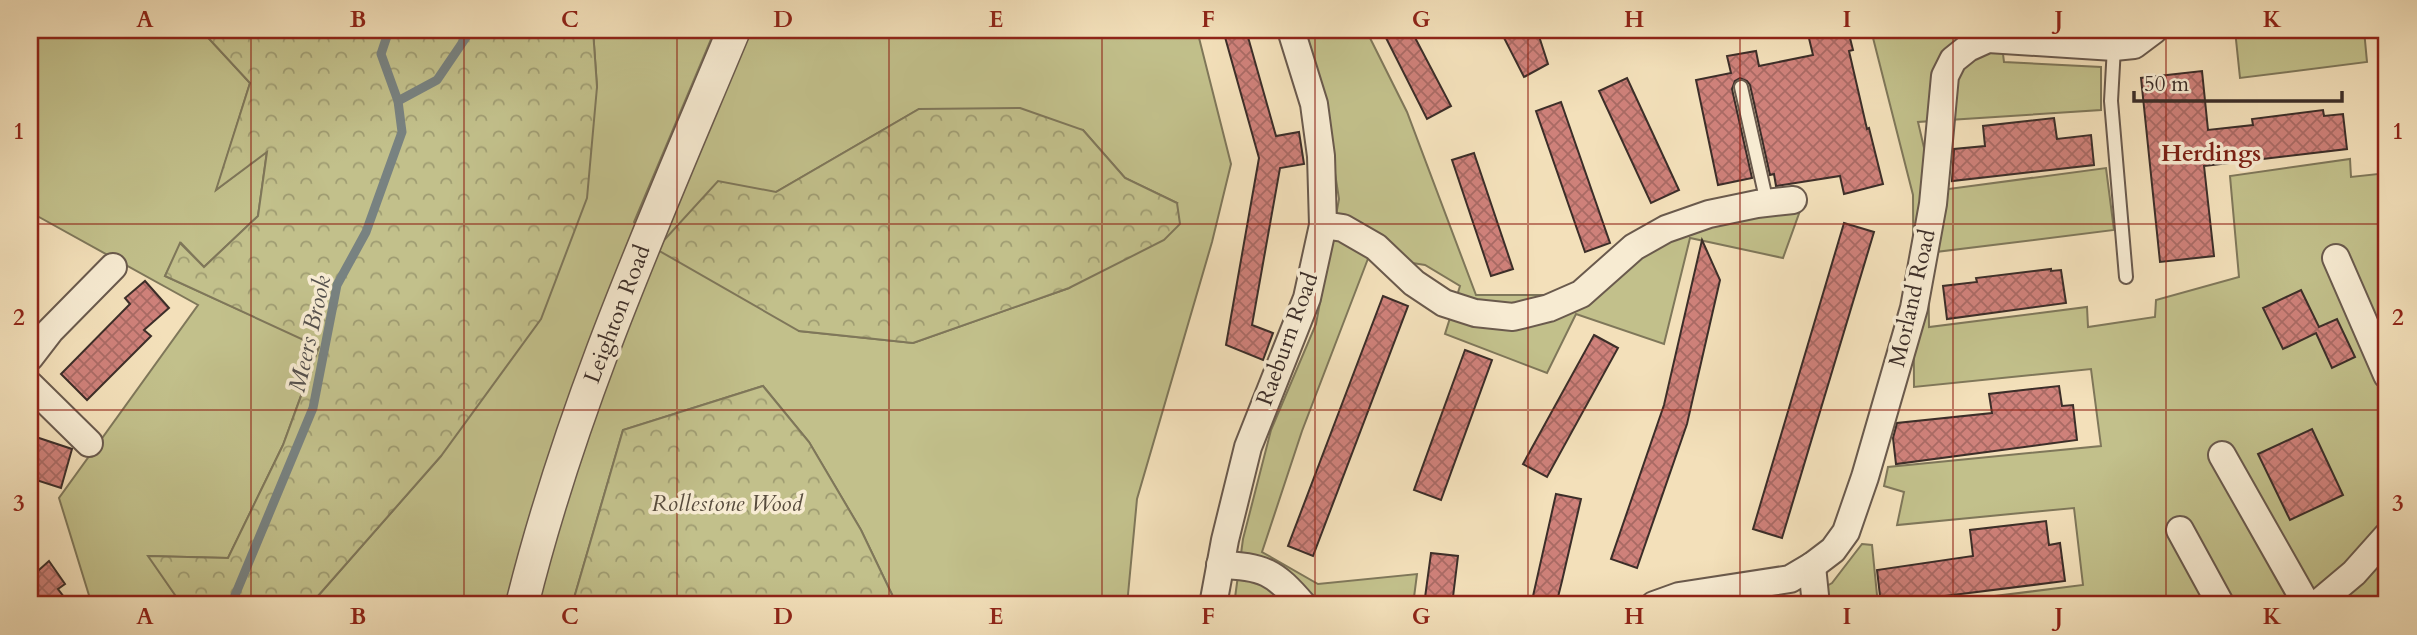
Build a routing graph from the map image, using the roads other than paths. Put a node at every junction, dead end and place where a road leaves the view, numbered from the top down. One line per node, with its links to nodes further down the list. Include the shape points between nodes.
1 (734, 30): 20 (street, Leighton Road, via 570,438)
2 (1292, 30): 7 (street, Raeburn Road, via 1314,104)
3 (2154, 30): 4 (street, Morland Road, via 2134,45)
4 (2114, 47): 10 (lane, via 2111,101); 19 (street, Morland Road, via 1988,39 1953,60 1945,76 1933,204 1910,320 1846,532 1833,550)
5 (1741, 87): 6 (lane)
6 (1780, 202): 7 (street, via 1709,214 1666,229 1634,247 1581,294 1513,317 1475,313 1444,303 1414,283 1376,247 1343,228)
7 (1323, 225): 18 (street, Raeburn Road, via 1307,298 1248,447)
8 (2336, 258): 12 (street)
9 (113, 267): 11 (street)
10 (2126, 277)
11 (30, 357)
12 (2387, 374)
13 (30, 385): 14 (street)
14 (89, 443)
15 (2222, 455): 26 (street)
16 (2180, 530): 25 (street)
17 (2387, 536): 27 (street, via 2354,573)
18 (1220, 565): 21 (street, Raeburn Road); 22 (street, via 1261,569)
19 (1812, 566): 23 (street, Morland Road, via 1790,579 1679,596); 24 (street)
20 (522, 605)
21 (1213, 605)
22 (1303, 605)
23 (1654, 605)
24 (1816, 605)
25 (2221, 605)
26 (2306, 605)
27 (2316, 605)

